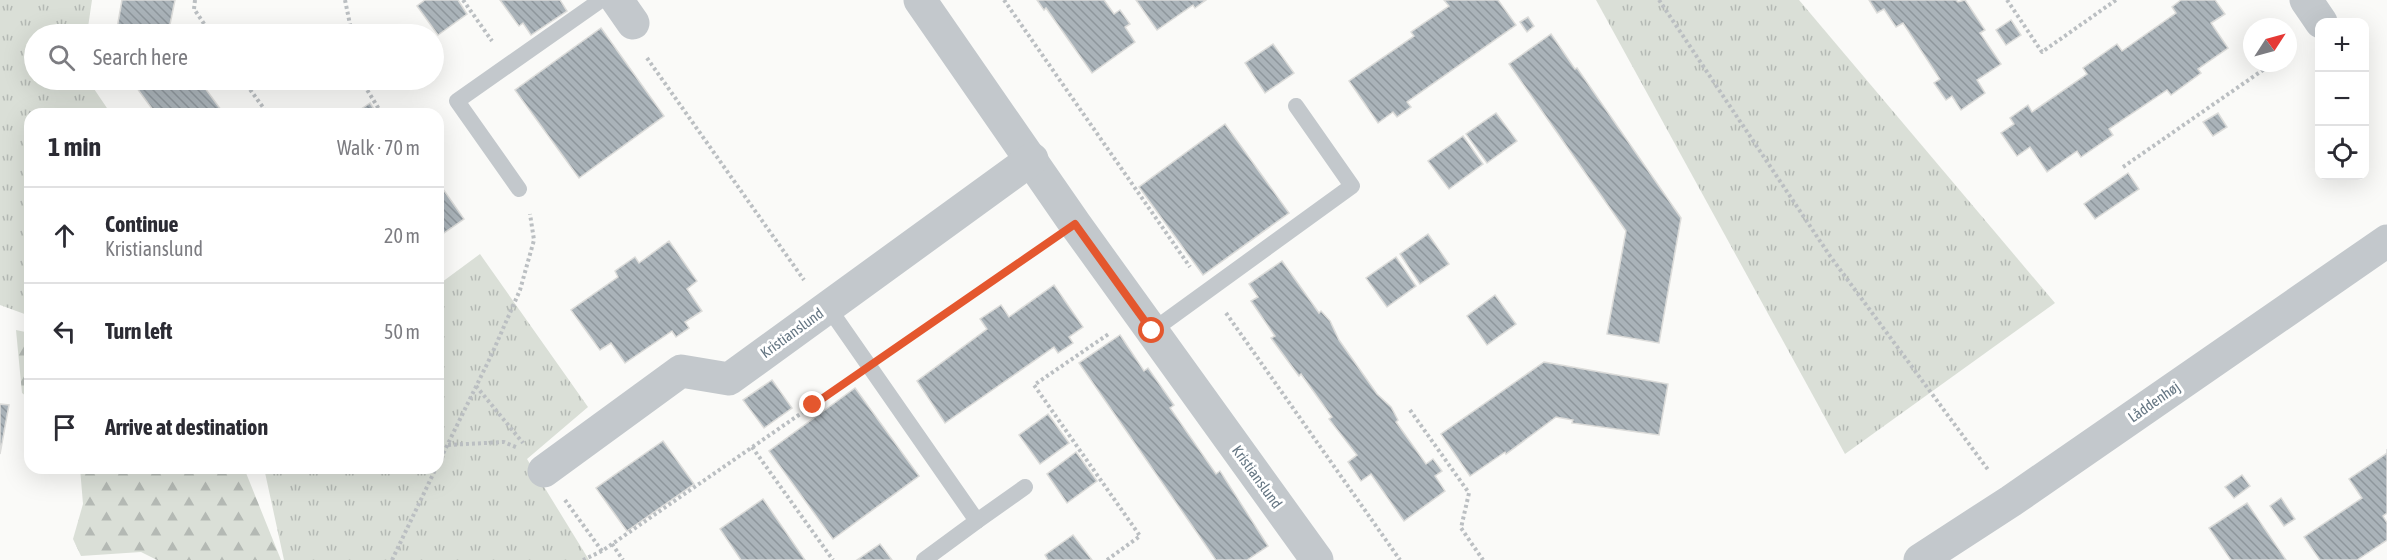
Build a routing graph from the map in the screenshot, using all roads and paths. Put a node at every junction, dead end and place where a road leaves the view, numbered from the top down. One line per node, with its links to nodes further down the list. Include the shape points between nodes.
1 (195, 0): 12 (path, via 194,9)
2 (345, 0): 13 (path)
3 (463, 0): 14 (path)
4 (602, 0): 14 (lane)
5 (920, 0): 21 (street, Kristianslund)
6 (1659, 0): 36 (path, via 1830,256)
7 (2007, 0): 8 (path, via 2042,52)
8 (2116, 0)
9 (2306, 0): 11 (street)
10 (625, 11): 26 (path, via 640,48 814,294)
11 (2318, 18)
12 (204, 24)
13 (350, 24)
14 (509, 65): 23 (lane, via 457,101)
15 (2260, 72): 22 (path)
16 (250, 90): 19 (path)
17 (367, 90): 20 (path)
18 (1296, 106): 27 (lane, via 1352,186)
19 (264, 108)
20 (378, 108)
21 (1032, 159): 24 (street, Kristianslund); 26 (street, Kristianslund)
22 (2123, 167)
23 (519, 189): 30 (path, via 530,215 533,246 504,328)
24 (1075, 224): 27 (street, Kristianslund); 28 (path)
25 (2387, 241): 36 (street, Låddenhøj)
26 (828, 307): 28 (lane); 33 (street, Kristianslund, via 729,379 681,371)
27 (1145, 322): 44 (path, via 1034,386 1140,536); 45 (street, Kristianslund)
28 (870, 366): 31 (path); 37 (lane)
29 (1410, 410): 46 (path, via 1469,493 1461,528)
30 (448, 445): 32 (path); 33 (path, via 504,442)
31 (752, 447): 38 (path); 42 (path)
32 (444, 453)
33 (534, 461)
34 (433, 474): 39 (path)
35 (1024, 487): 37 (lane)
36 (2011, 501): 47 (street, Låddenhøj)
37 (977, 522): 43 (lane)
38 (612, 544): 40 (path); 41 (path)
39 (392, 560)
40 (582, 560)
41 (623, 560)
42 (833, 560)
43 (924, 560)
44 (1107, 560)
45 (1317, 560)
46 (1483, 560)
47 (1920, 560)

